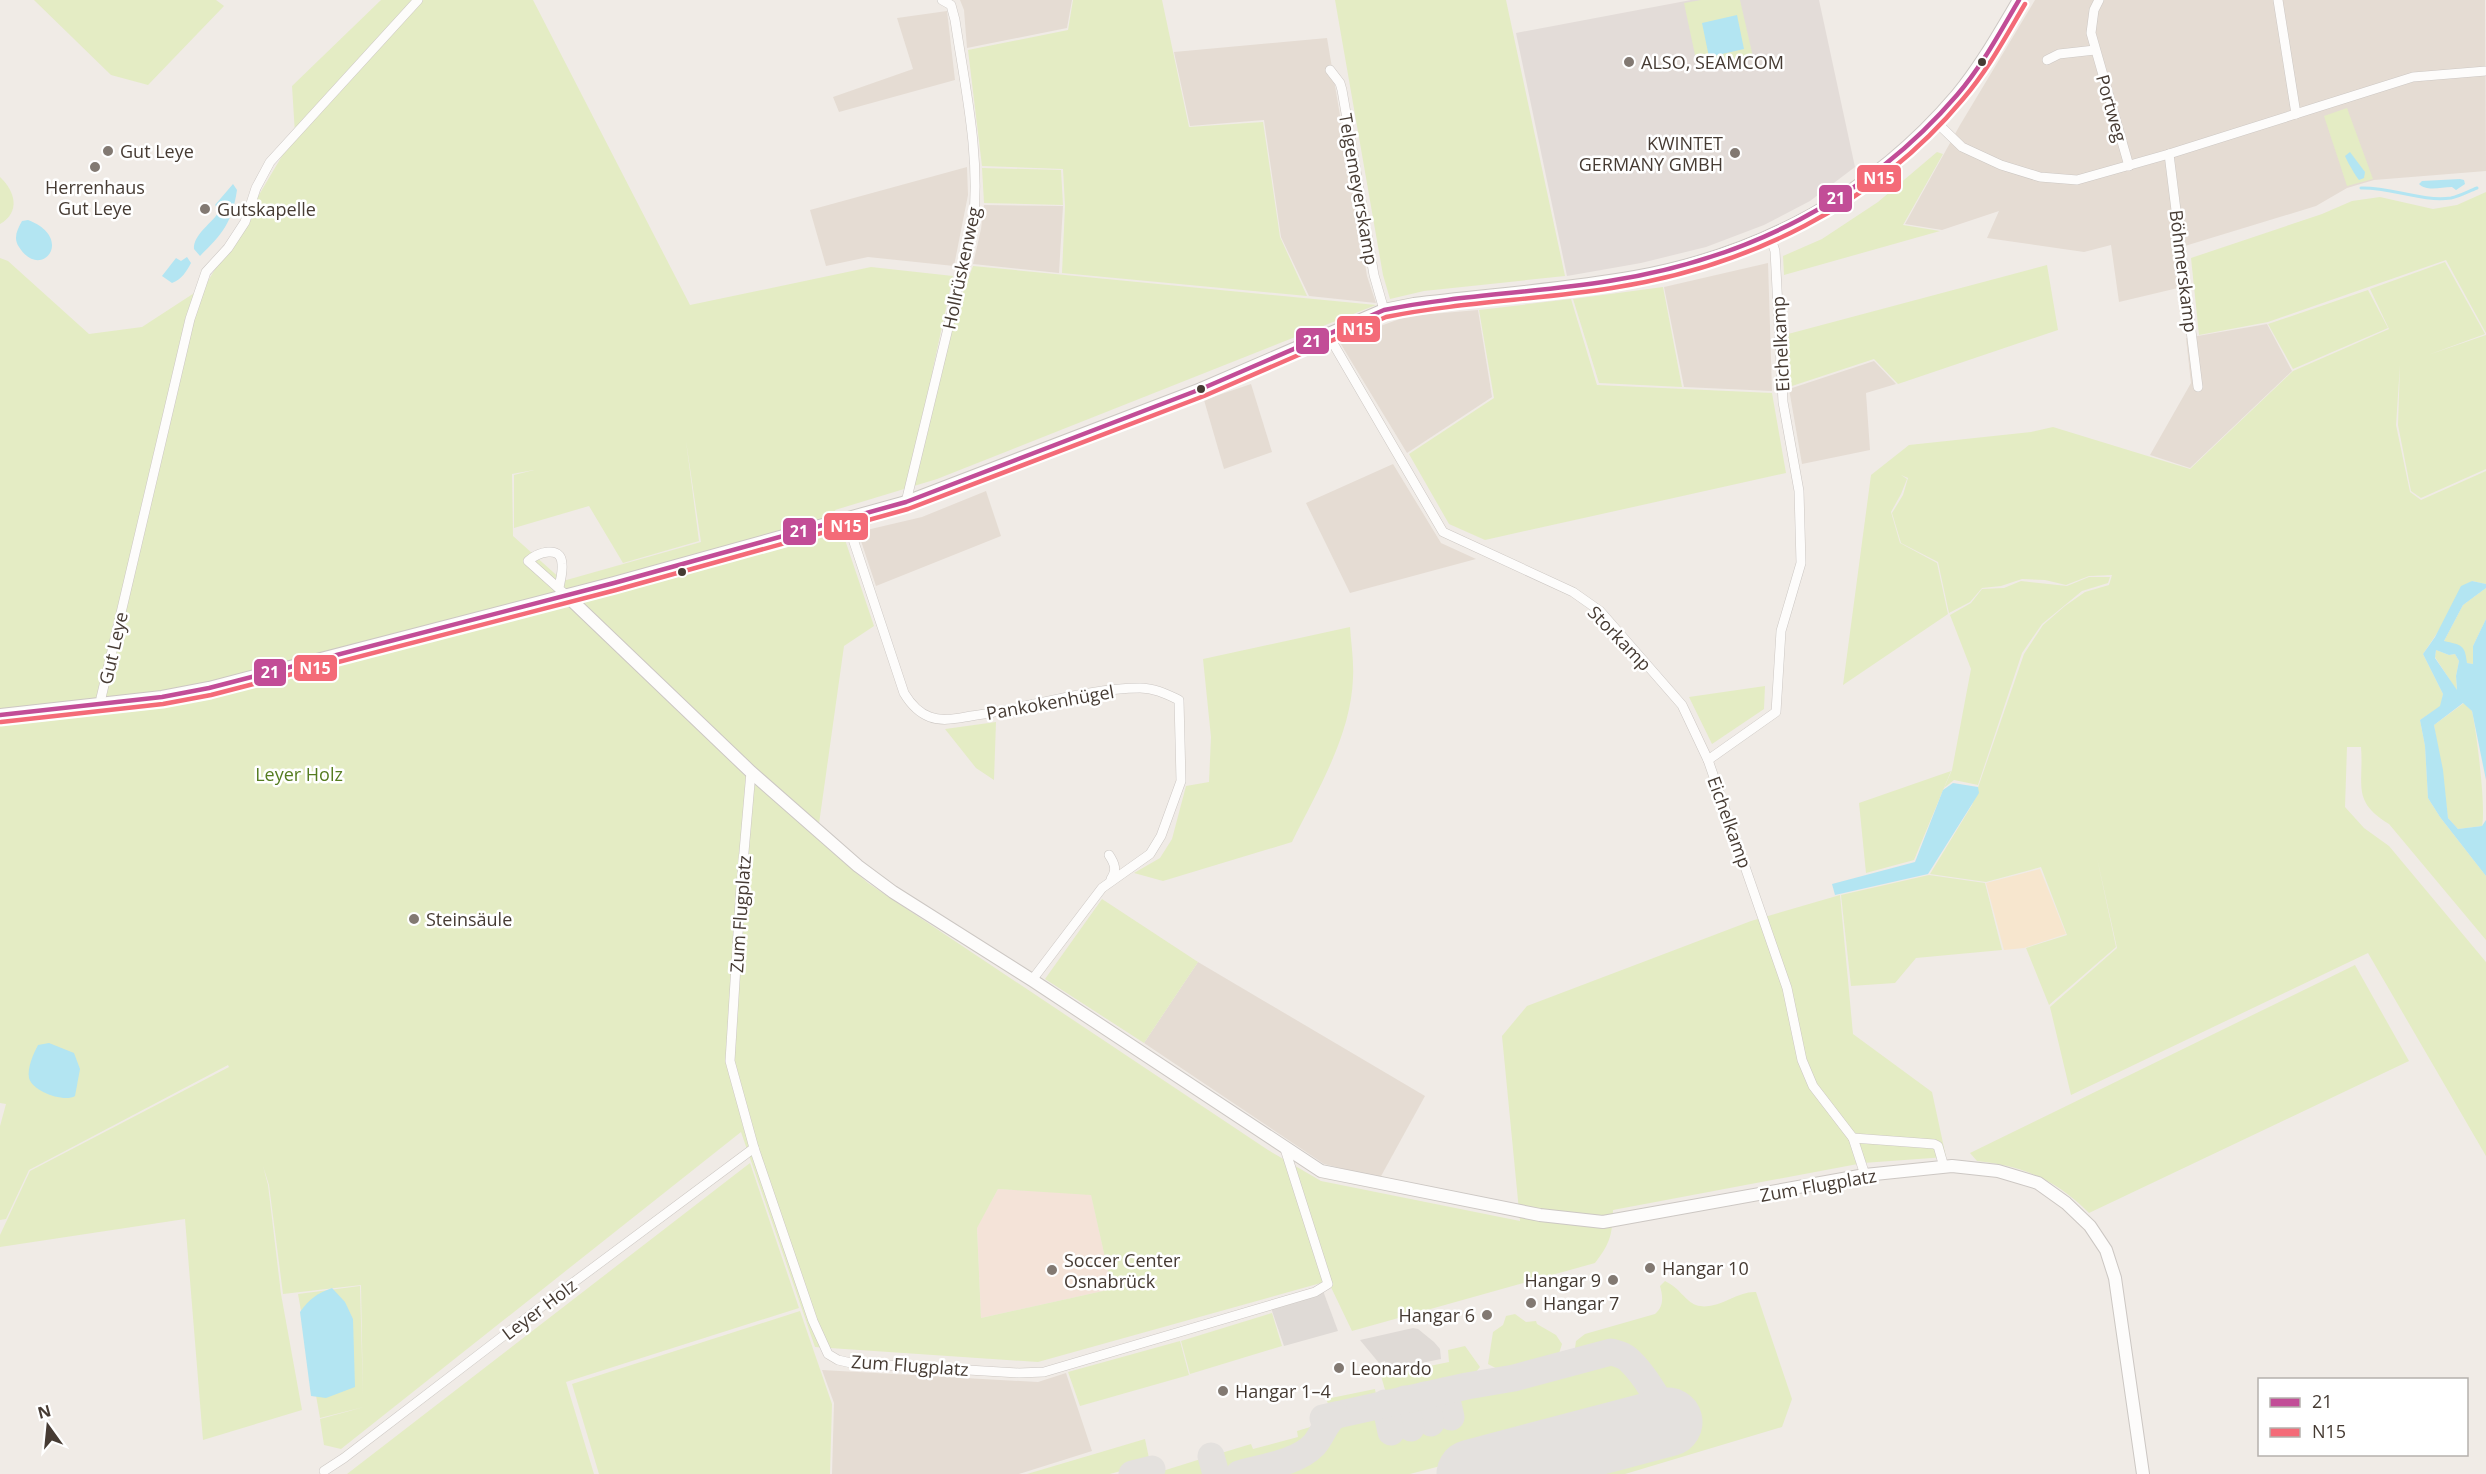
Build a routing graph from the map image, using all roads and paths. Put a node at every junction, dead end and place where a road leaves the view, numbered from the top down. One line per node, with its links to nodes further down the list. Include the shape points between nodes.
1 (418, 0): 21 (street, Gut Leye, via 270,162 245,222 206,272 190,319)
2 (942, 0): 18 (street, Hollrüskenweg, via 951,5 955,20 974,152 976,194 973,225)
3 (2019, 0): 11 (street, via 1981,63)
4 (2099, 0): 6 (street, Portweg, via 2091,21)
5 (2278, 0): 10 (street)
6 (2095, 50): 7 (street, Portweg, via 2059,54); 13 (street, Portweg)
7 (2047, 60)
8 (1330, 70): 15 (street, Telgemeyerskamp, via 1342,90 1374,275)
9 (2486, 72): 10 (street, via 2414,77)
10 (2296, 114): 12 (street)
11 (1934, 120): 13 (street, via 1962,147 2040,177 2077,180); 14 (street, via 1881,170 1839,200)
12 (2169, 154): 13 (street); 17 (street, Böhmerskamp)
13 (2129, 166)
14 (1770, 236): 15 (street, via 1637,277); 23 (street, Eichelkamp, via 1775,251 1783,402 1799,490 1801,563 1781,631 1776,712)
15 (1384, 310): 16 (street)
16 (1328, 333): 18 (street, via 1201,389); 23 (street, Storkamp, via 1443,532 1573,592 1600,611 1682,705)
17 (2198, 387)
18 (906, 502): 19 (street)
19 (846, 518): 20 (street); 26 (street, Pankokenhügel, via 904,693 922,714 944,720 962,718 1142,688 1179,700 1181,781 1168,820 1150,854)
20 (563, 592): 22 (street, via 209,688 162,698); 24 (street, Zum Flugplatz)
21 (101, 698)
22 (0, 715)
23 (1708, 760): 28 (street, Eichelkamp, via 1787,988 1802,1060 1813,1086)
24 (751, 772): 27 (street, Zum Flugplatz, via 893,892); 29 (street, Zum Flugplatz, via 730,1061)
25 (1109, 855): 26 (street, via 1115,872)
26 (1109, 881): 27 (street, Pankokenhügel)
27 (1032, 980): 30 (street, Zum Flugplatz)
28 (1853, 1138): 31 (street, via 1934,1143); 32 (street, Eichelkamp)
29 (754, 1148): 30 (street, Zum Flugplatz, via 828,1354 851,1363 1019,1373 1054,1369 1315,1292 1328,1284); 33 (street, Leyer Holz)
30 (1285, 1149): 32 (street, Zum Flugplatz, via 1321,1172 1540,1215 1603,1222)
31 (1944, 1167): 32 (street, Zum Flugplatz); 34 (street, Zum Flugplatz, via 1998,1171 2038,1183 2090,1226 2106,1250 2115,1278)
32 (1866, 1175)
33 (324, 1471)
34 (2143, 1474)

